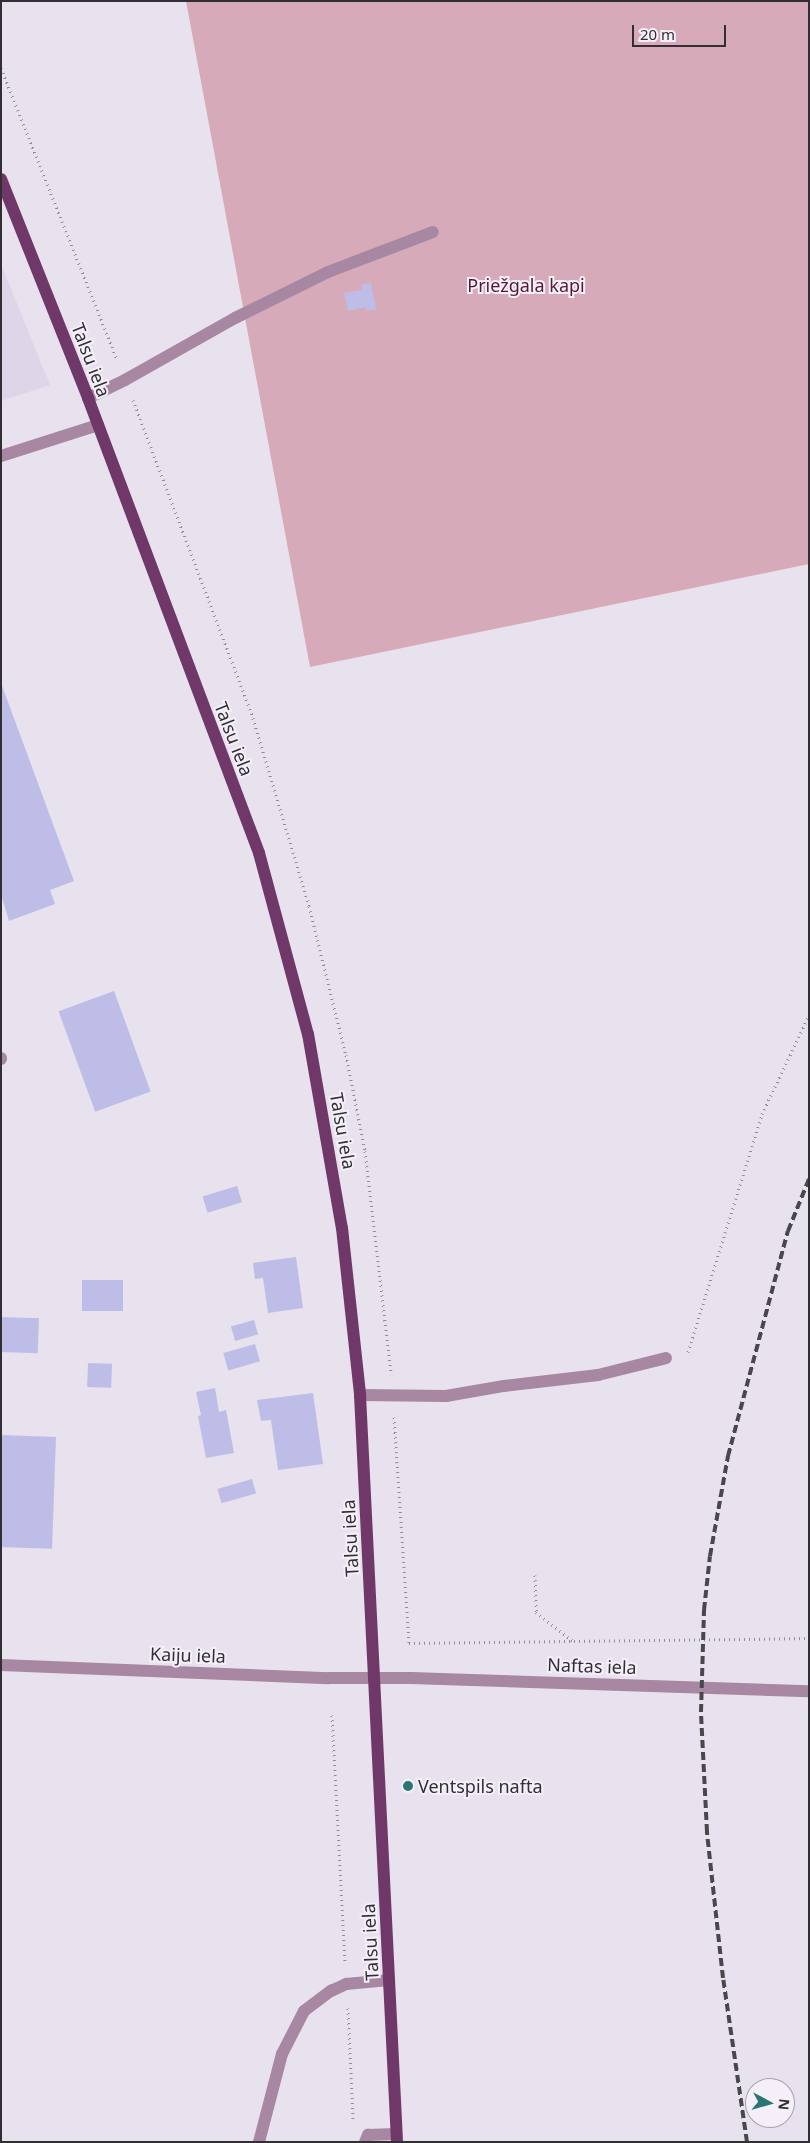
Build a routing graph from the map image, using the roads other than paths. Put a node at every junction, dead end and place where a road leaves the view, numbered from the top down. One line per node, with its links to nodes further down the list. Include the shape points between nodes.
1 (1, 179): 2 (main road, Talsu iela)
2 (5, 200): 4 (main road, Talsu iela)
3 (433, 232): 4 (street, via 328,272 234,318)
4 (88, 398): 5 (main road, Talsu iela)
5 (98, 425): 6 (street); 8 (main road, Talsu iela, via 259,853 298,996 308,1034 342,1228)
6 (1, 456)
7 (666, 1358): 8 (street, via 598,1376 446,1396)
8 (360, 1395): 10 (main road, Talsu iela)
9 (1, 1666): 10 (street, Kaiju iela)
10 (374, 1678): 11 (street, Naftas iela); 12 (main road, Talsu iela)
11 (809, 1691)
12 (389, 1980): 13 (main road, Talsu iela); 15 (street, via 346,1984 304,2011 282,2054)
13 (397, 2138): 14 (street)
14 (367, 2139)
15 (259, 2142)

